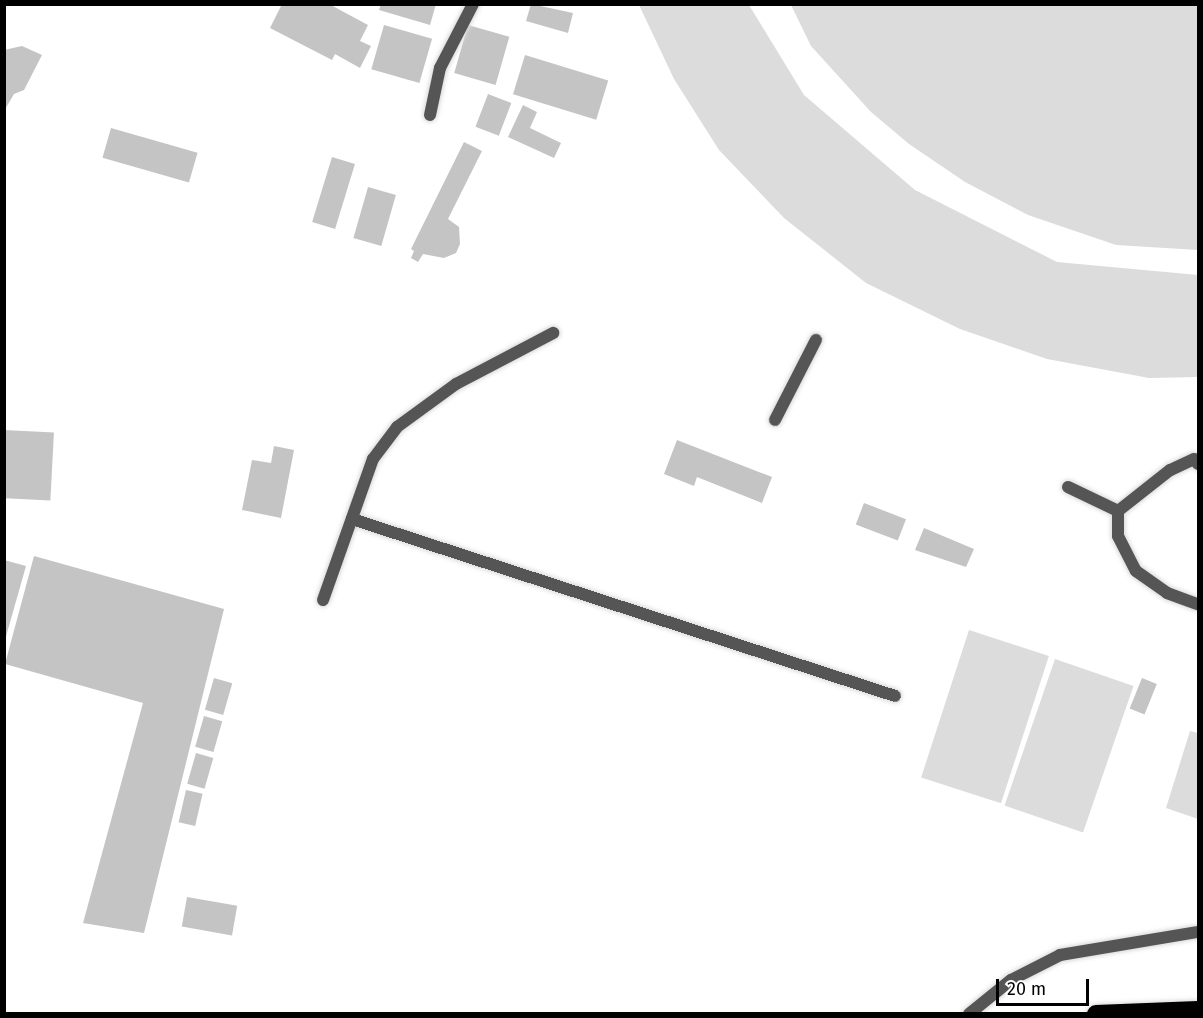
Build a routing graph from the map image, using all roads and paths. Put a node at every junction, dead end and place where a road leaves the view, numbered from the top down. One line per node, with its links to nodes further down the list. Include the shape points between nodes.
1 (473, 4): 2 (street, via 440,68)
2 (430, 115)
3 (553, 333): 9 (street, via 456,384 397,427 373,459)
4 (816, 340): 5 (street)
5 (775, 420)
6 (1197, 459): 8 (street, via 1146,485)
7 (1068, 487): 8 (street)
8 (1118, 511): 11 (street, via 1118,536 1136,571 1167,593)
9 (352, 519): 10 (street); 12 (street)
10 (323, 600)
11 (1198, 604)
12 (895, 696)
13 (1198, 932): 15 (street, via 1060,955 1011,981)
14 (1198, 1010): 16 (highway)
15 (969, 1014)
16 (1096, 1014)

